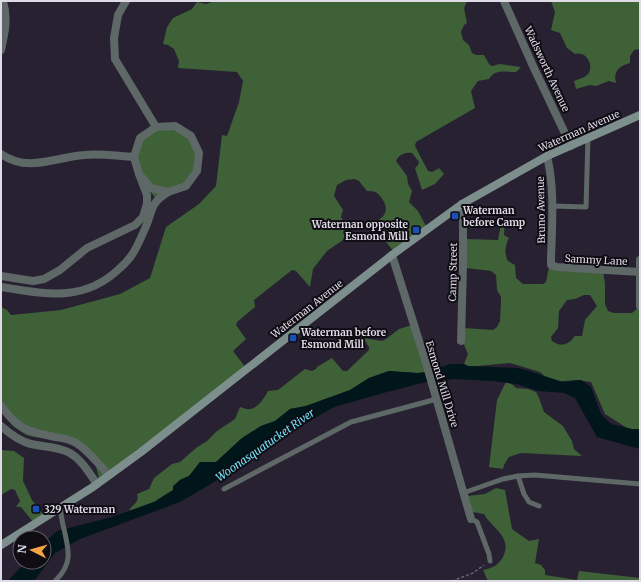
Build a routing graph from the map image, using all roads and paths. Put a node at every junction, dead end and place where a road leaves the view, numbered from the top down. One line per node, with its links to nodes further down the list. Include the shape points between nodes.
1 (3, 1): 4 (street, via 6,28)
2 (126, 1): 6 (street, via 118,15 114,38 115,58)
3 (504, 1): 8 (street, Wadsworth Avenue)
4 (1, 50)
5 (640, 115): 7 (main road, Waterman Avenue)
6 (156, 127): 11 (street, via 140,138); 13 (street, via 175,126 191,136 199,153 197,171 186,186)
7 (588, 138): 8 (main road, Waterman Avenue); 15 (lane, via 586,207)
8 (571, 146): 10 (main road, Waterman Avenue)
9 (1, 154): 11 (street, via 23,163 44,163 85,155)
10 (547, 156): 14 (main road, Waterman Avenue); 15 (street, Bruno Avenue)
11 (134, 157): 12 (street)
12 (139, 174): 13 (street, via 151,188); 21 (street, via 147,195 147,204 143,217 135,225 87,248 60,270 44,279)
13 (168, 192): 23 (street, via 152,209 137,246 126,263 113,275 87,289 73,293 48,294)
14 (462, 204): 16 (main road, Waterman Avenue); 25 (street, Camp Street)
15 (552, 206): 18 (street, Bruno Avenue)
16 (392, 255): 26 (street, Esmond Mill Drive); 29 (main road, Waterman Avenue)
17 (640, 260): 19 (street)
18 (552, 265): 19 (street, Sammy Lane)
19 (640, 272): 24 (street)
20 (1, 276): 21 (street)
21 (24, 280): 23 (street)
22 (1, 287): 23 (street)
23 (24, 291)
24 (640, 306)
25 (461, 341)
26 (437, 399): 33 (lane, via 351,422); 34 (street, Esmond Mill Drive)
27 (1, 406): 29 (street, via 24,429 76,443)
28 (1, 426): 31 (street, via 21,441 70,453)
29 (109, 475): 31 (main road, Waterman Avenue)
30 (518, 476): 32 (lane, via 535,475); 34 (lane); 35 (lane, via 529,502)
31 (97, 484): 36 (main road, Waterman Avenue)
32 (640, 484)
33 (224, 489)
34 (463, 493): 37 (street, Esmond Mill Drive)
35 (539, 506)
36 (60, 507): 38 (main road, Waterman Avenue); 40 (lane, via 68,559)
37 (471, 519): 39 (lane, via 477,522)
38 (1, 545)
39 (490, 561): 41 (path, via 473,573)
40 (55, 581)
41 (452, 581)

